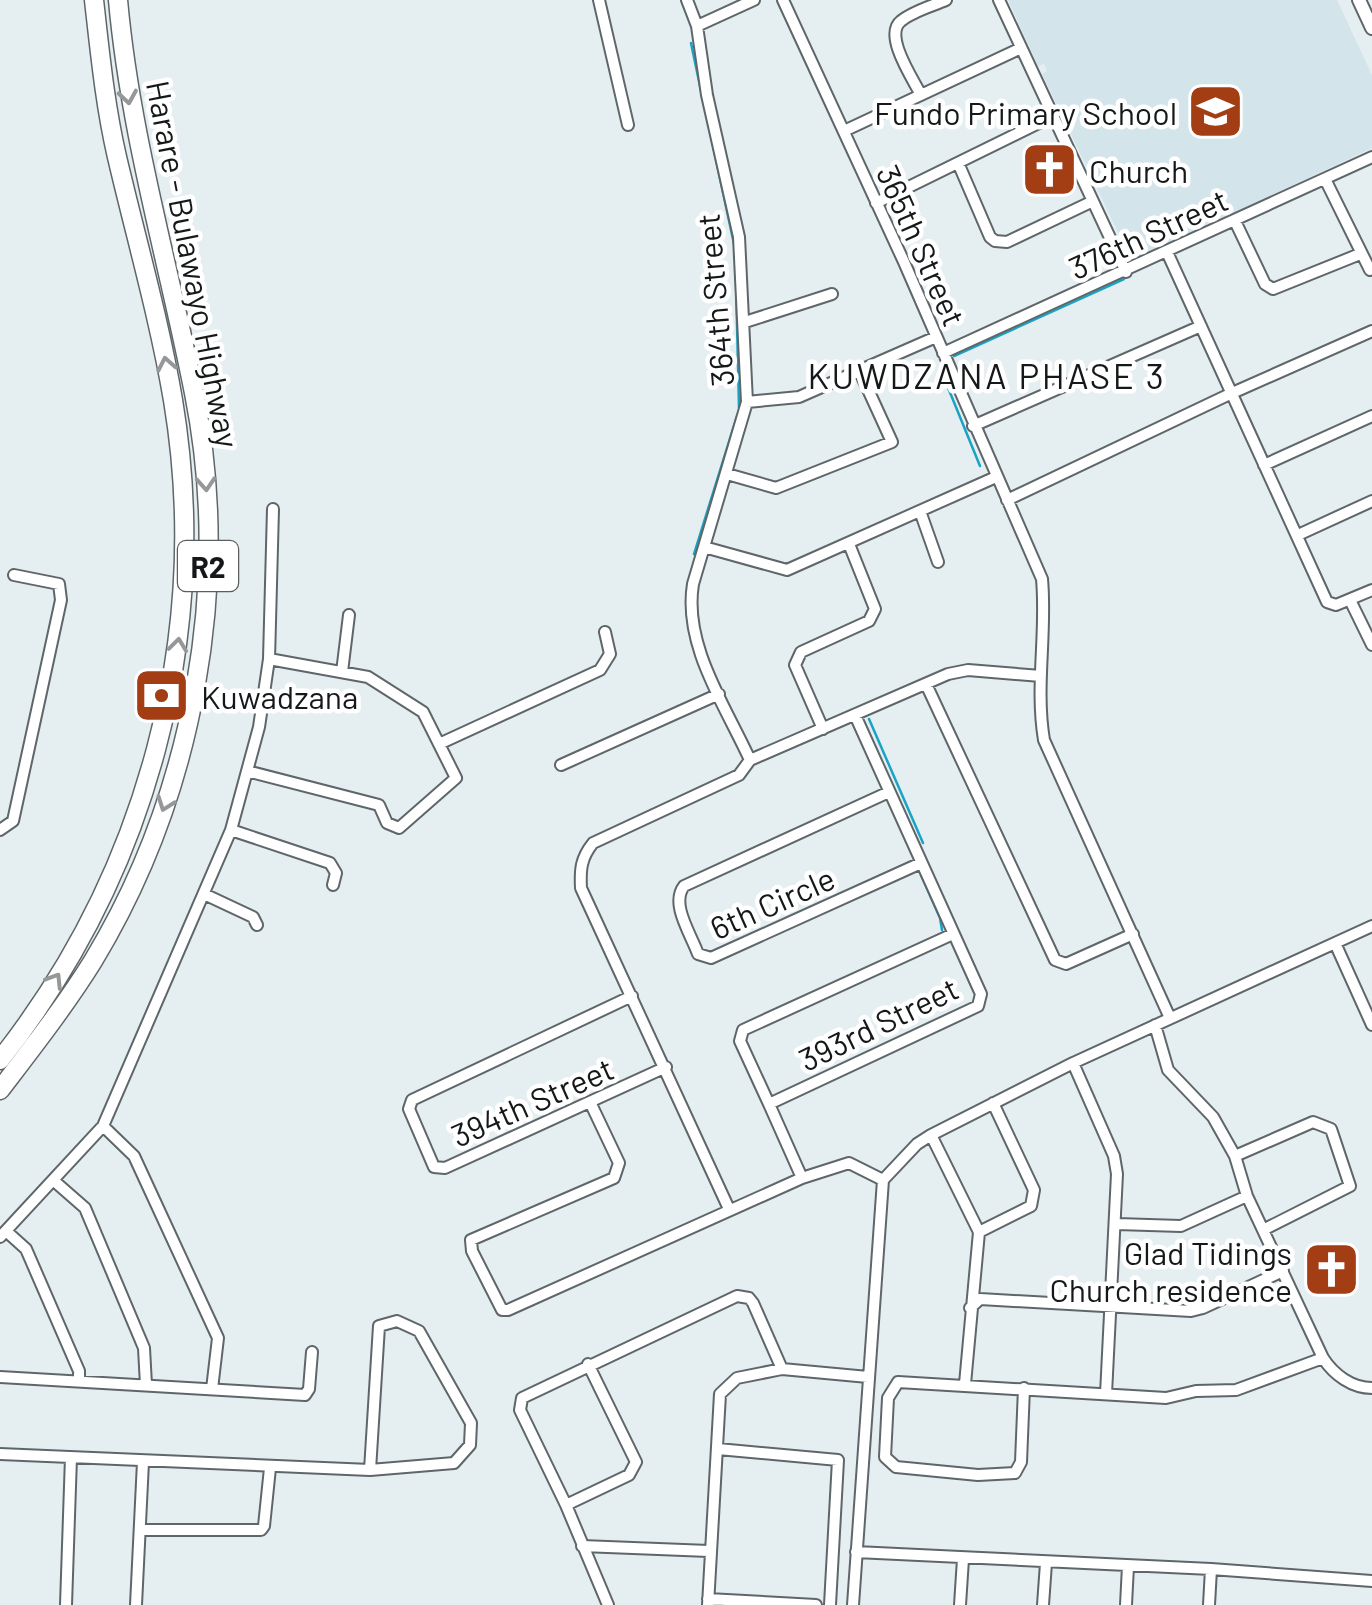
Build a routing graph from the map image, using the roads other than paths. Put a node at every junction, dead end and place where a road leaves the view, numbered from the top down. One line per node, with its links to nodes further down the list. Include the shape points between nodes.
1 (94, 0): 81 (highway, Harare - Bulawayo Highway / R2, one-way to 1, via 76,946 128,838 162,730 180,624 181,457 160,331 106,100)
2 (118, 0): 84 (highway, Harare - Bulawayo Highway / R2, one-way to 84, via 132,116 200,432 206,593 182,752 148,849 94,958)
3 (599, 0): 15 (street)
4 (687, 0): 10 (street, 364th Street)
5 (754, 0): 10 (street)
6 (782, 0): 16 (street, 365th Street)
7 (946, 0): 13 (street, via 896,28)
8 (999, 0): 12 (street)
9 (1359, 0): 11 (street)
10 (697, 26): 28 (street, 364th Street, via 739,237)
11 (1372, 28)
12 (1021, 48): 13 (street); 14 (street)
13 (921, 95): 16 (street)
14 (1052, 116): 18 (street); 20 (street)
15 (628, 124)
16 (844, 131): 21 (street, 365th Street)
17 (1372, 158): 19 (street, 376th Street)
18 (960, 164): 20 (street, via 995,241 1007,242); 21 (street)
19 (1325, 179): 22 (street, 376th Street); 24 (street)
20 (1091, 202): 26 (street)
21 (876, 203): 31 (street, 365th Street)
22 (1235, 220): 23 (street, 376th Street); 24 (street, via 1264,284 1273,289)
23 (1167, 252): 26 (street, 376th Street); 29 (street)
24 (1360, 254): 25 (street)
25 (1370, 270)
26 (1126, 272): 32 (street, 376th Street)
27 (832, 294): 28 (street)
28 (745, 322): 35 (street, 364th Street)
29 (1201, 326): 34 (street); 37 (street)
30 (1372, 331): 34 (street)
31 (936, 337): 32 (street, 365th Street); 33 (street)
32 (943, 353): 37 (street, 365th Street)
33 (860, 372): 35 (street, via 789,400); 39 (street, via 892,442 776,488)
34 (1230, 394): 38 (street); 41 (street)
35 (747, 402): 39 (street, 364th Street)
36 (1372, 416): 38 (street)
37 (973, 426): 40 (street, 365th Street)
38 (1264, 466): 45 (street)
39 (727, 474): 47 (street, 364th Street)
40 (996, 476): 41 (street, 365th Street); 44 (street)
41 (1007, 500): 57 (street, 365th Street, via 1042,579)
42 (1372, 501): 45 (street)
43 (273, 509): 55 (street)
44 (920, 511): 46 (street); 48 (street)
45 (1298, 535): 51 (street, via 1326,602)
46 (849, 544): 47 (street, via 783,570); 61 (street, via 874,616 801,652 795,665)
47 (704, 547): 59 (street, 364th Street, via 689,611)
48 (938, 562)
49 (14, 575): 67 (street, via 59,584 61,600 13,821)
50 (1372, 590): 51 (street)
51 (1350, 600): 54 (street)
52 (348, 616): 56 (street)
53 (605, 632): 62 (street, via 610,654 600,670)
54 (1372, 646)
55 (269, 659): 56 (street); 65 (street)
56 (342, 672): 62 (street, via 368,676 423,712)
57 (1041, 676): 58 (street, via 968,670); 75 (street, 365th Street, via 1044,740)
58 (926, 684): 60 (street); 75 (street, via 1055,960 1066,964)
59 (719, 694): 63 (street, 364th Street); 64 (street)
60 (855, 715): 61 (street); 66 (street, 393rd Street)
61 (823, 730): 63 (street)
62 (439, 744): 65 (street, via 456,778 399,828 388,823 379,804)
63 (750, 760): 77 (street, via 739,775 593,843 582,860 581,888)
64 (561, 766)
65 (247, 771): 68 (street)
66 (889, 792): 69 (street, 393rd Street); 69 (street, 6th Circle, via 684,886 678,903 698,954 712,958)
67 (0, 830)
68 (231, 830): 70 (street, via 330,863); 71 (street)
69 (921, 864): 74 (street, 393rd Street)
70 (333, 885)
71 (204, 894): 72 (street); 88 (street)
72 (257, 925)
73 (1372, 926): 76 (street)
74 (953, 934): 87 (street, 393rd Street, via 981,994 975,1009); 87 (street, via 742,1030 740,1041)
75 (1133, 934): 78 (street, 365th Street)
76 (1335, 943): 78 (street); 80 (street)
77 (632, 996): 83 (street); 85 (street, 394th Street, via 409,1104 439,1168)
78 (1170, 1018): 79 (street)
79 (1155, 1025): 82 (street); 90 (street, via 1168,1070 1213,1116)
80 (1372, 1025)
81 (0, 1060)
82 (1073, 1063): 86 (street); 96 (street, via 1114,1156)
83 (666, 1068): 85 (street, 394th Street); 95 (street)
84 (0, 1090)
85 (590, 1102): 95 (street, via 619,1163 614,1178 471,1240 502,1310)
86 (993, 1103): 89 (street); 98 (street, via 1034,1198)
87 (768, 1104): 91 (street, 393rd Street)
88 (103, 1126): 92 (street); 114 (street, via 134,1156 218,1338)
89 (931, 1135): 93 (street); 98 (street)
90 (1235, 1156): 94 (street); 97 (street, via 1313,1122 1331,1129 1350,1186)
91 (802, 1178): 93 (street, via 848,1164); 95 (street)
92 (54, 1180): 99 (street); 111 (street, via 85,1208 144,1348)
93 (883, 1180): 107 (street)
94 (1247, 1196): 96 (street, via 1182,1226); 97 (street)
95 (729, 1209)
96 (1117, 1224): 102 (street)
97 (1265, 1229): 100 (street)
98 (979, 1232): 101 (street)
99 (3, 1234): 109 (street, via 26,1249 80,1371)
100 (1283, 1271): 102 (street, via 1191,1311); 104 (street)
101 (970, 1308): 102 (street, via 980,1298); 110 (street)
102 (1110, 1308): 115 (street)
103 (312, 1352): 114 (street, via 305,1395)
104 (1323, 1358): 113 (street, via 1350,1383); 115 (street, via 1236,1390 1166,1398)
105 (588, 1364): 106 (street, via 737,1296 753,1303); 123 (street, via 525,1394 520,1404); 123 (street, via 636,1462 629,1475)
106 (782, 1369): 107 (street); 116 (street, via 738,1378 720,1394)
107 (868, 1376): 127 (street)
108 (0, 1377): 109 (street)
109 (79, 1382): 111 (street)
110 (964, 1384): 112 (street); 112 (street, via 894,1384 884,1452 890,1464 978,1476 1016,1473)
111 (146, 1386): 114 (street)
112 (1024, 1388): 115 (street)
113 (1372, 1388)
114 (212, 1389)
115 (1106, 1394)
116 (718, 1449): 126 (street); 138 (street, via 838,1460)
117 (0, 1454): 118 (street); 120 (street)
118 (71, 1457): 119 (street); 134 (street)
119 (143, 1462): 121 (street); 124 (street)
120 (0, 1465)
121 (270, 1468): 122 (street); 124 (street, via 261,1530)
122 (370, 1470): 122 (street, via 454,1463 473,1436 418,1331 397,1321 379,1326)
123 (566, 1504): 125 (street)
124 (140, 1530): 135 (street)
125 (582, 1546): 126 (street); 136 (street)
126 (709, 1551): 133 (street)
127 (856, 1552): 128 (street); 139 (street)
128 (963, 1559): 129 (street); 140 (street)
129 (1046, 1562): 130 (street); 141 (street)
130 (1128, 1566): 131 (street); 142 (street)
131 (1212, 1569): 132 (street); 143 (street)
132 (1372, 1582)
133 (708, 1602): 137 (street)
134 (66, 1605)
135 (136, 1605)
136 (608, 1605)
137 (816, 1605)
138 (830, 1605)
139 (853, 1605)
140 (960, 1605)
141 (1043, 1605)
142 (1126, 1605)
143 (1209, 1605)

